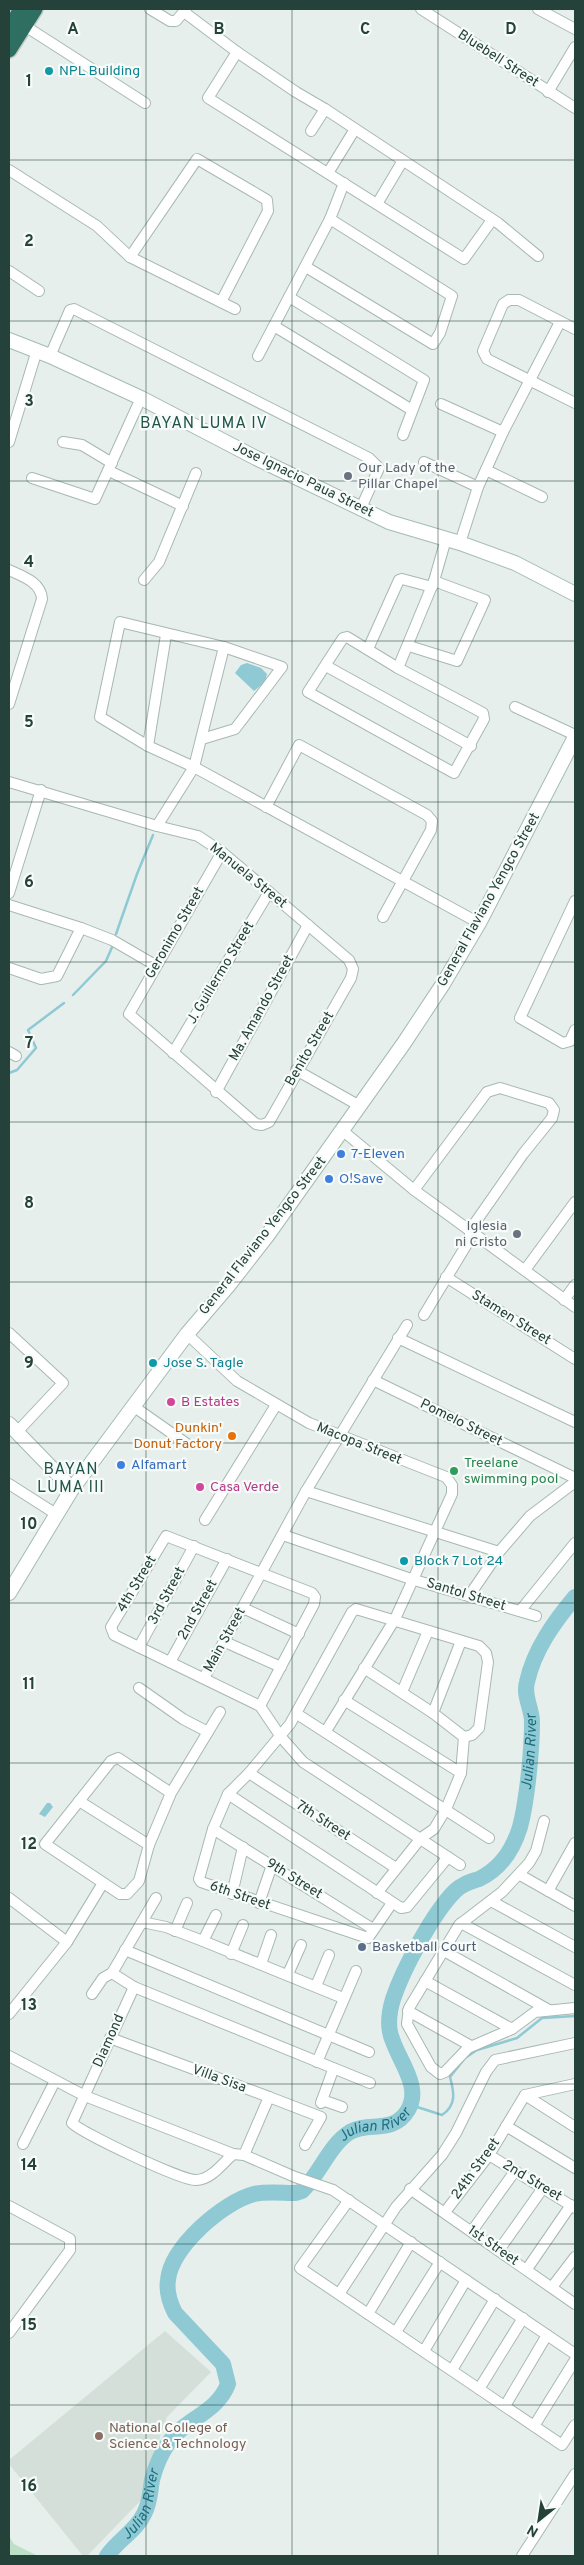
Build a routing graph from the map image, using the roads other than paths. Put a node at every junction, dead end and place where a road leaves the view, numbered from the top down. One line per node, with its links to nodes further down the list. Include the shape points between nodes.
1 (21, 9): 8 (highway)
2 (35, 9): 7 (highway)
3 (150, 9): 6 (street, via 170,21 176,21)
4 (421, 9): 13 (street, Bluebell Street)
5 (538, 9): 9 (street)
6 (185, 10): 12 (street)
7 (25, 26): 11 (highway); 14 (street)
8 (9, 29)
9 (575, 29)
10 (575, 47): 13 (street)
11 (9, 48)
12 (237, 52): 16 (street); 21 (street, via 208,98)
13 (548, 92): 15 (street, Bluebell Street)
14 (145, 103)
15 (575, 108)
16 (325, 109): 17 (street); 18 (street)
17 (355, 130): 19 (street); 21 (street)
18 (311, 131)
19 (402, 162): 23 (street); 25 (street)
20 (9, 170): 27 (street, via 97,226)
21 (328, 172): 22 (street)
22 (344, 183): 23 (street); 24 (street)
23 (377, 204): 25 (street, via 464,259)
24 (330, 219): 28 (street); 28 (street, via 452,296 440,333 433,344)
25 (492, 220): 26 (street)
26 (538, 256)
27 (130, 258): 32 (street); 32 (street, via 197,159 266,200 268,211)
28 (306, 267): 31 (street)
29 (9, 271): 30 (street)
30 (40, 291)
31 (289, 297): 35 (street); 45 (street, via 424,380)
32 (221, 302): 33 (street)
33 (235, 310)
34 (560, 322): 36 (street); 41 (street); 41 (street, via 519,300 503,304 483,351 487,359)
35 (274, 326): 40 (street); 45 (street)
36 (575, 329)
37 (9, 340): 38 (main road, Jose Ignacio Paua Street)
38 (37, 350): 39 (main road, Jose Ignacio Paua Street); 48 (street)
39 (50, 356): 42 (main road, Jose Ignacio Paua Street); 58 (street, via 70,310 74,309 369,458 379,468)
40 (258, 356)
41 (530, 382): 44 (street); 46 (street)
42 (141, 398): 51 (street); 58 (main road, Jose Ignacio Paua Street)
43 (442, 404): 46 (street)
44 (575, 404)
45 (412, 410): 47 (street)
46 (503, 432): 52 (street)
47 (403, 435)
48 (9, 442)
49 (63, 442): 51 (street, via 70,445 79,443)
50 (424, 462): 55 (street)
51 (110, 467): 54 (street, via 95,500); 57 (street)
52 (486, 470): 55 (street); 56 (street)
53 (196, 473): 57 (street)
54 (32, 478)
55 (478, 487): 60 (street)
56 (542, 497)
57 (183, 506): 62 (street, via 158,562)
58 (361, 508): 59 (main road, Jose Ignacio Paua Street, via 389,522)
59 (446, 538): 60 (main road, Jose Ignacio Paua Street); 63 (street)
60 (460, 543): 64 (main road, Jose Ignacio Paua Street, via 515,563)
61 (9, 570): 71 (street, via 35,584 42,599)
62 (144, 580)
63 (433, 584): 66 (street); 66 (street, via 485,600 457,661); 68 (street, via 399,580)
64 (575, 594)
65 (166, 635): 67 (street); 75 (street); 75 (street, via 120,622 100,718)
66 (409, 646): 70 (street)
67 (224, 647): 74 (street); 74 (street, via 282,667 235,729)
68 (368, 649): 69 (street, via 347,637 343,638); 70 (street)
69 (326, 666): 76 (street); 76 (street, via 308,692 448,771 454,773)
70 (398, 668): 76 (street, via 483,713 484,719)
71 (9, 704)
72 (515, 707): 73 (street)
73 (575, 736): 89 (main road, General Flaviano Yengco Street)
74 (202, 739): 77 (street)
75 (148, 746): 77 (street)
76 (471, 746)
77 (194, 767): 80 (street); 81 (street)
78 (9, 782): 79 (street, Manuela Street)
79 (41, 790): 81 (street, Manuela Street); 85 (street)
80 (266, 807): 83 (street); 83 (street, via 299,745 427,815 432,821 431,830)
81 (157, 826): 82 (street, Manuela Street, via 198,836)
82 (222, 852): 84 (street, Manuela Street); 92 (street, Geronimo Street)
83 (402, 881): 88 (street); 89 (street)
84 (269, 892): 90 (street, Manuela Street); 96 (street, J. Guillermo Street)
85 (9, 893)
86 (575, 901): 95 (street, via 520,1018 563,1043 570,1041)
87 (9, 905): 91 (street)
88 (383, 917)
89 (479, 923): 99 (main road, General Flaviano Yengco Street, via 423,1014)
90 (308, 925): 94 (street, Manuela Street, via 349,960); 98 (street, Ma. Amando Street)
91 (81, 928): 92 (street, via 112,940); 93 (street, via 57,976 41,979)
92 (155, 965): 96 (street, Geronimo Street, via 129,1014)
93 (9, 968)
94 (353, 969): 97 (street, Benito Street, via 351,978)
95 (575, 1030)
96 (173, 1053): 98 (street)
97 (296, 1070): 98 (street, Benito Street, via 269,1122 262,1125 256,1124); 99 (street)
98 (216, 1092)
99 (358, 1105): 100 (main road, General Flaviano Yengco Street)
100 (343, 1131): 101 (street); 112 (main road, General Flaviano Yengco Street, via 250,1257)
101 (414, 1190): 103 (street); 103 (street, via 486,1092 500,1088 549,1103 554,1110 552,1118)
102 (575, 1202): 104 (street)
103 (470, 1230): 104 (street); 105 (street, via 470,1239)
104 (525, 1270): 107 (street)
105 (446, 1277): 109 (street); 114 (street, Stamen Street)
106 (575, 1285): 107 (street)
107 (564, 1300): 108 (street)
108 (575, 1307)
109 (424, 1314)
110 (407, 1324): 113 (street, Main Street)
111 (9, 1333): 119 (street, via 63,1383)
112 (187, 1334): 116 (street, Macopa Street, via 237,1381); 117 (main road, General Flaviano Yengco Street)
113 (398, 1338): 115 (street, Main Street); 118 (street)
114 (575, 1359)
115 (373, 1380): 120 (street, Main Street); 122 (street, Pomelo Street)
116 (276, 1405): 120 (street, Macopa Street); 127 (street)
117 (133, 1406): 121 (street); 124 (main road, General Flaviano Yengco Street)
118 (575, 1422)
119 (13, 1428): 124 (main road)
120 (340, 1437): 125 (street, Main Street); 128 (street, Macopa Street, via 450,1481 452,1494)
121 (186, 1444)
122 (575, 1480): 132 (street, via 530,1516)
123 (9, 1484): 126 (street)
124 (72, 1489): 126 (main road, General Flaviano Yengco Street)
125 (306, 1490): 128 (street); 129 (street, Main Street)
126 (56, 1514): 136 (main road, General Flaviano Yengco Street)
127 (205, 1520)
128 (435, 1530): 132 (street); 135 (street, Macopa Street)
129 (283, 1535): 134 (street, Main Street); 135 (street, Santol Street)
130 (575, 1543): 139 (street)
131 (194, 1546): 133 (street, 4th Street); 146 (street, 3rd Street); 146 (street, 4th Street, via 170,1536 164,1538 111,1627 114,1635)
132 (499, 1552): 137 (street)
133 (227, 1559): 134 (street, 4th Street); 147 (street, 2nd Street)
134 (262, 1573): 138 (street, Main Street); 143 (street, 4th Street, via 315,1597)
135 (411, 1579): 137 (street, Santol Street); 141 (street, Macopa Street)
136 (9, 1593)
137 (469, 1596): 139 (street, Santol Street)
138 (243, 1608): 143 (street); 145 (street, Main Street)
139 (520, 1611): 140 (street, Santol Street)
140 (536, 1616)
141 (394, 1619): 142 (street, 6th Street); 149 (street, Macopa Street); 157 (street, 6th Street, via 361,1609 352,1612)
142 (428, 1631): 144 (street, 6th Street); 152 (street)
143 (299, 1634): 148 (street)
144 (461, 1641): 156 (street); 161 (street, 6th Street, via 479,1646 486,1653 488,1662 479,1728 476,1733)
145 (224, 1642): 148 (street); 150 (street, Main Street)
146 (140, 1647): 147 (street, 4th Street)
147 (170, 1662): 150 (street, 4th Street)
148 (281, 1667): 154 (street)
149 (364, 1668): 152 (street); 153 (street, Macopa Street)
150 (204, 1678): 154 (street, Main Street)
151 (139, 1688): 159 (street)
152 (402, 1692): 156 (street)
153 (344, 1700): 158 (street, Macopa Street); 162 (street)
154 (260, 1706): 160 (street, Main Street)
155 (220, 1712): 159 (street)
156 (433, 1713): 161 (street)
157 (297, 1714): 158 (street); 160 (street, 6th Street)
158 (326, 1731): 167 (street)
159 (208, 1732): 164 (street)
160 (281, 1737): 163 (street, 6th Street); 170 (street, Main Street, via 303,1762)
161 (464, 1737): 162 (street)
162 (461, 1773): 167 (street)
163 (249, 1774): 165 (street, 6th Street); 178 (street, 7th Street)
164 (171, 1793): 166 (street, via 118,1758 111,1761); 173 (street)
165 (228, 1794): 169 (street, 6th Street); 182 (street)
166 (80, 1802): 173 (street); 180 (street, via 45,1844)
167 (446, 1809): 170 (street, via 434,1829); 171 (street)
168 (544, 1821): 179 (street, via 536,1851)
169 (213, 1829): 174 (street, 9th Street); 183 (street, 6th Street, via 200,1881)
170 (421, 1838): 175 (street, Main Street); 178 (street)
171 (489, 1838)
172 (575, 1843): 181 (street)
173 (149, 1845): 180 (street, via 139,1881 127,1894 120,1894)
174 (243, 1847): 176 (street, 9th Street); 183 (street)
175 (448, 1857): 177 (street, Main Street); 189 (street, via 407,1907 401,1908)
176 (272, 1865): 188 (street); 191 (street, 9th Street)
177 (460, 1865)
178 (396, 1868): 182 (street)
179 (520, 1874): 181 (street); 185 (street)
180 (102, 1883): 201 (street)
181 (548, 1891): 190 (street)
182 (377, 1892): 189 (street)
183 (232, 1894): 188 (street, 6th Street)
184 (156, 1898): 193 (street)
185 (492, 1901): 194 (street); 203 (street)
186 (10, 1902): 201 (street)
187 (186, 1903): 198 (street)
188 (259, 1903): 196 (street, 6th Street)
189 (392, 1903): 197 (street)
190 (575, 1906)
191 (350, 1914): 196 (street); 197 (street, 9th Street)
192 (216, 1915): 200 (street)
193 (142, 1922): 198 (street); 204 (street)
194 (462, 1922): 205 (street); 213 (street)
195 (243, 1925): 206 (street)
196 (339, 1929): 197 (street, 6th Street, via 368,1938)
197 (373, 1929)
198 (175, 1931): 200 (street)
199 (271, 1935): 208 (street)
200 (203, 1941): 206 (street)
201 (67, 1942): 221 (street)
202 (301, 1945): 211 (street)
203 (575, 1947)
204 (126, 1950): 210 (street); 223 (street)
205 (444, 1951): 212 (street); 220 (street)
206 (231, 1954): 208 (street)
207 (329, 1955): 214 (street)
208 (261, 1964): 211 (street)
209 (356, 1971): 217 (street)
210 (112, 1973): 215 (street); 216 (street, via 103,1978)
211 (288, 1974): 214 (street)
212 (425, 1982): 219 (street); 222 (street)
213 (575, 1985)
214 (316, 1986): 217 (street)
215 (134, 1987): 224 (street, Diamond); 229 (street)
216 (92, 1994)
217 (343, 1998): 223 (street)
218 (575, 2008): 220 (street)
219 (408, 2010): 226 (street); 226 (street, via 407,2024 435,2072 446,2072)
220 (549, 2010): 222 (street, via 534,2012)
221 (9, 2014)
222 (512, 2029): 226 (street)
223 (329, 2036): 227 (street); 229 (street)
224 (110, 2038): 235 (street, Diamond); 236 (street, Villa Sisa)
225 (575, 2043): 247 (street, via 494,2060 456,2133 442,2154)
226 (471, 2046)
227 (369, 2052)
228 (9, 2056): 231 (street)
229 (317, 2062): 230 (street)
230 (333, 2070): 232 (street); 237 (street, via 322,2101)
231 (56, 2081): 235 (street); 240 (street)
232 (370, 2084)
233 (575, 2085): 234 (street)
234 (525, 2095): 238 (street, 24th Street); 239 (street)
235 (85, 2096): 242 (street); 242 (street, Diamond, via 72,2120 74,2125 170,2174 196,2180 210,2176)
236 (268, 2097): 241 (street, Villa Sisa, via 322,2119); 242 (street)
237 (342, 2107)
238 (506, 2126): 243 (street, 24th Street); 244 (street)
239 (575, 2127)
240 (23, 2144)
241 (305, 2145)
242 (238, 2155): 248 (street, via 333,2190)
243 (489, 2155): 245 (street, 2nd Street); 251 (street, 24th Street)
244 (575, 2168)
245 (515, 2171): 246 (street, 2nd Street); 253 (street)
246 (543, 2188): 250 (street, 2nd Street); 255 (street)
247 (410, 2189): 251 (street, 1st Street); 252 (street)
248 (349, 2200): 252 (street); 261 (street, via 300,2268)
249 (9, 2206): 266 (street, via 70,2239 70,2250)
250 (573, 2206): 258 (street)
251 (445, 2212): 253 (street, 1st Street)
252 (384, 2224): 254 (street); 261 (street)
253 (472, 2230): 255 (street, 1st Street)
254 (411, 2242): 257 (street); 264 (street)
255 (499, 2250): 258 (street, 1st Street)
256 (575, 2257): 260 (street)
257 (440, 2262): 259 (street); 267 (street)
258 (527, 2270): 260 (street, 1st Street)
259 (466, 2280): 262 (street); 269 (street)
260 (552, 2287): 263 (street, 1st Street)
261 (339, 2294): 264 (street)
262 (495, 2299): 265 (street); 272 (street)
263 (575, 2304)
264 (368, 2314): 267 (street)
265 (523, 2318): 268 (street); 273 (street)
266 (9, 2331)
267 (396, 2332): 269 (street)
268 (548, 2335): 270 (street); 274 (street)
269 (424, 2351): 272 (street)
270 (575, 2354)
271 (575, 2360): 276 (street)
272 (452, 2370): 273 (street)
273 (479, 2389): 274 (street)
274 (505, 2406): 276 (street)
275 (575, 2424): 276 (street, via 562,2445)
276 (534, 2426)
277 (575, 2474): 278 (street)
278 (522, 2556)

